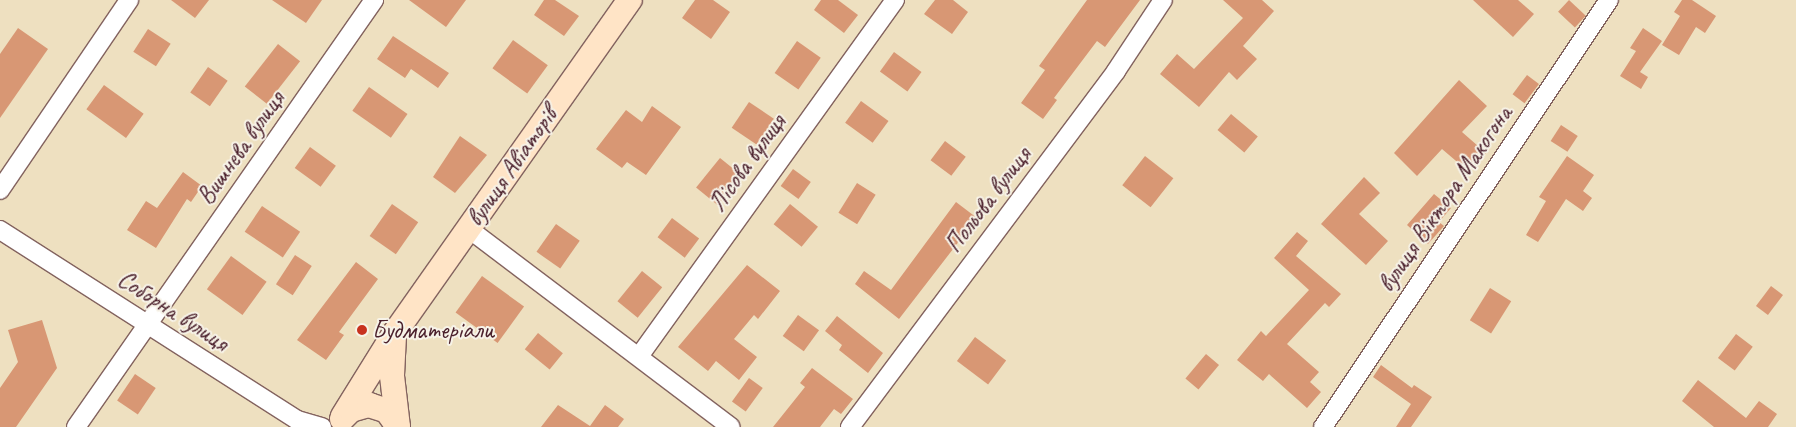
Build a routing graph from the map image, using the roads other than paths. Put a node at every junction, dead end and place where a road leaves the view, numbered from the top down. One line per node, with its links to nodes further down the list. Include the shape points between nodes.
1 (129, 0): 7 (street)
2 (374, 0): 10 (street, Вишнева вулиця)
3 (630, 0): 8 (main road, вулиця Авіаторів)
4 (895, 0): 12 (street, Лісова вулиця)
5 (1163, 0): 18 (street, Польова вулиця, via 1116,71)
6 (1609, 0): 19 (street, вулиця Віктора Макогона)
7 (0, 190)
8 (469, 229): 11 (main road, вулиця Авіаторів); 12 (street)
9 (0, 230): 10 (street, Соборна вулиця)
10 (149, 325): 14 (street, Вишнева вулиця); 15 (street, Соборна вулиця, via 297,420)
11 (394, 334): 13 (main road, вулиця Авіаторів); 16 (main road, via 392,376)
12 (640, 355): 17 (street)
13 (340, 422): 16 (main road, via 351,410 369,405 387,411)
14 (76, 427)
15 (322, 427)
16 (398, 427)
17 (731, 427)
18 (850, 427)
19 (1323, 427)

